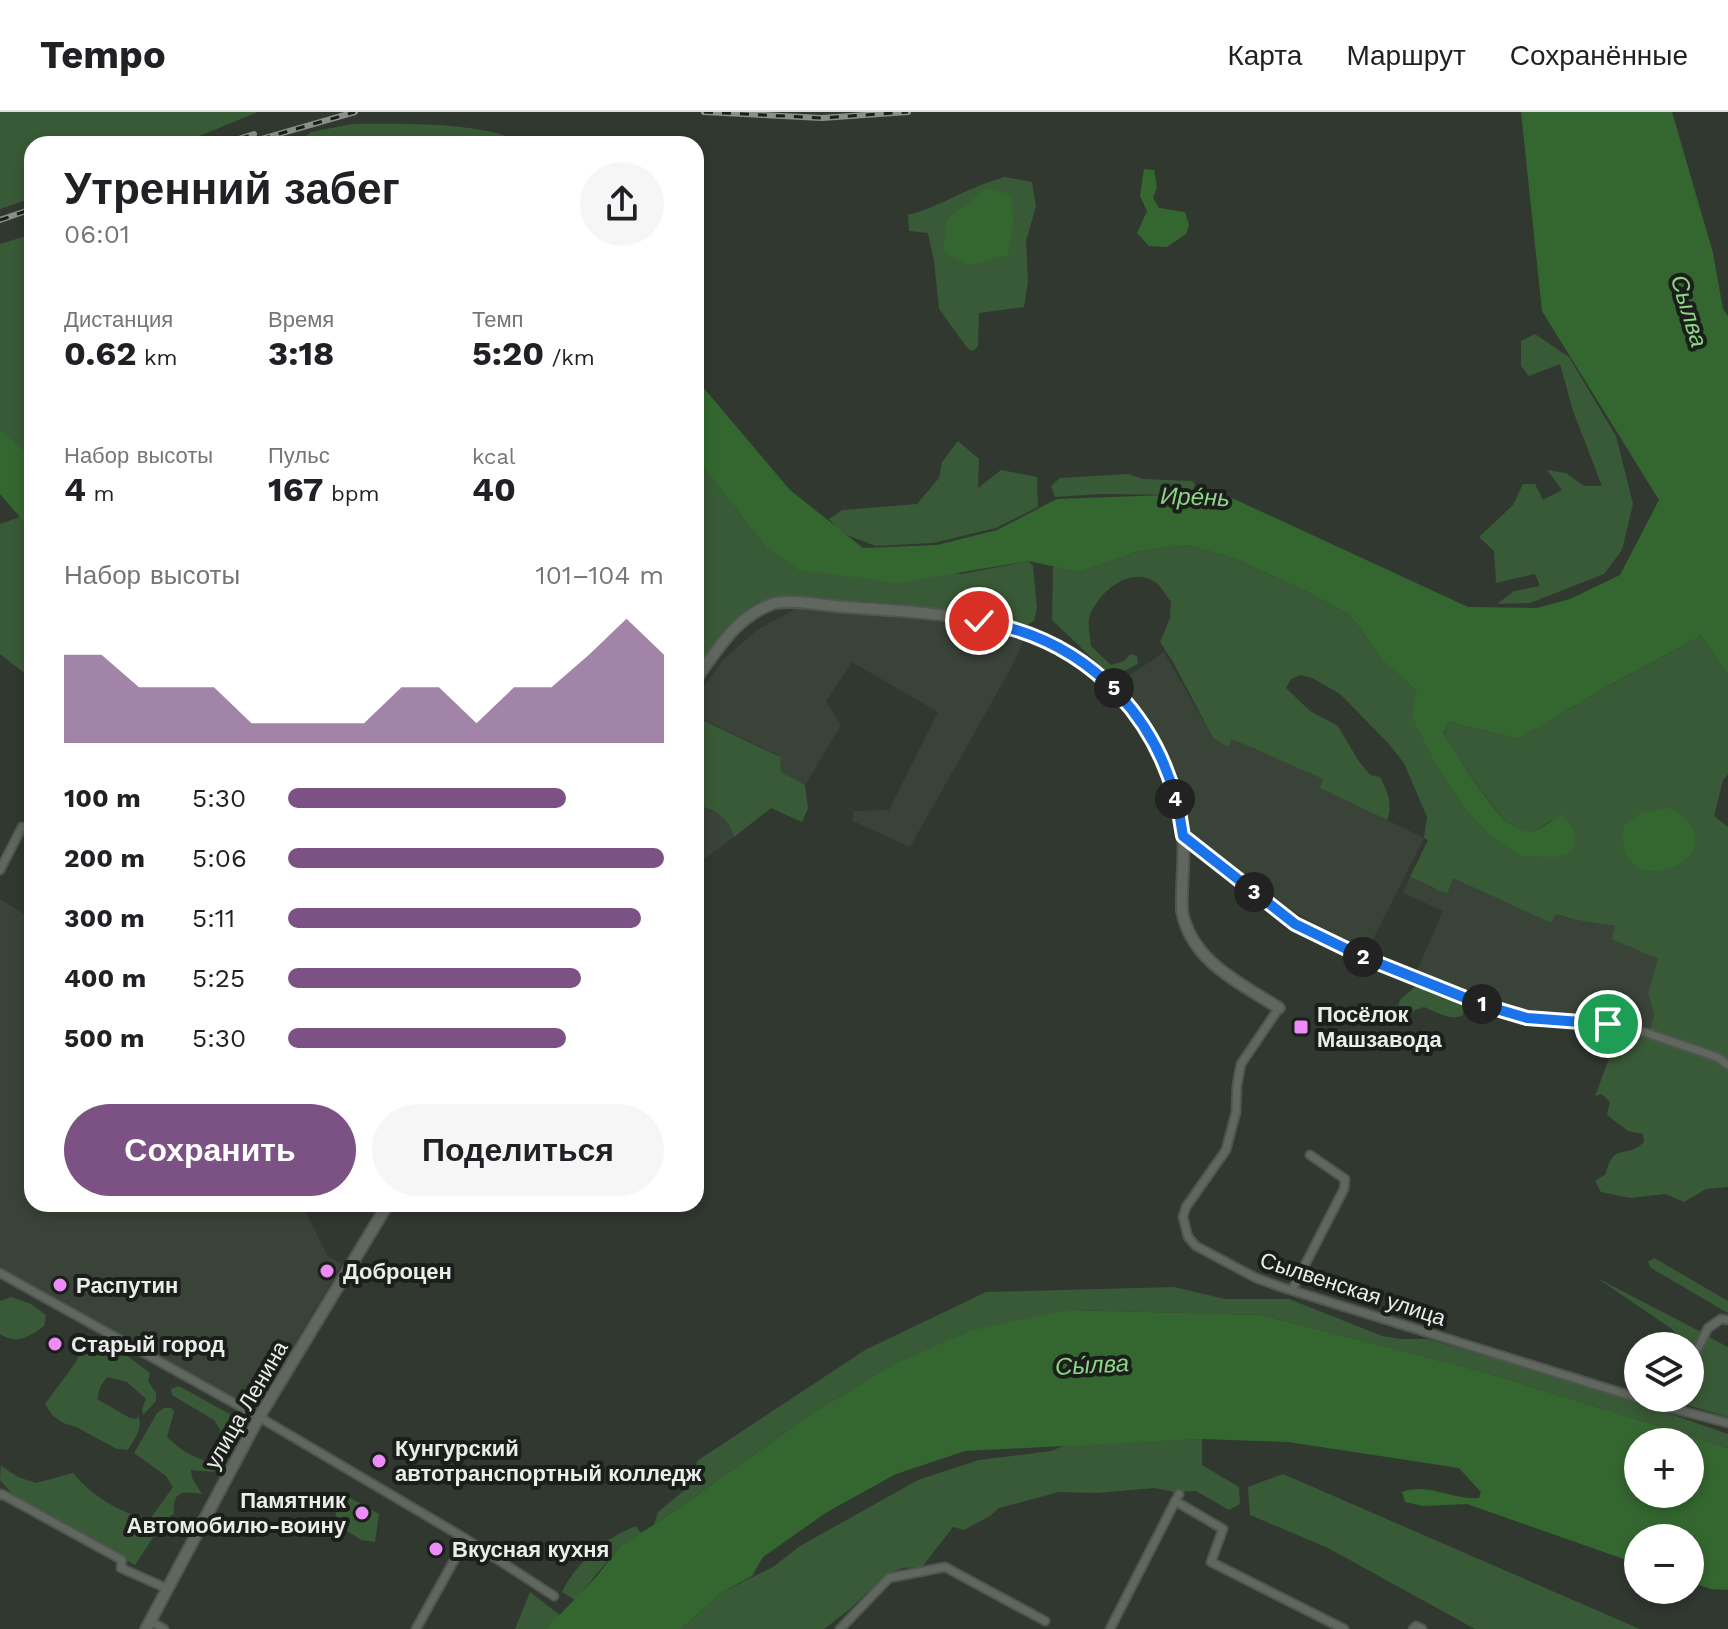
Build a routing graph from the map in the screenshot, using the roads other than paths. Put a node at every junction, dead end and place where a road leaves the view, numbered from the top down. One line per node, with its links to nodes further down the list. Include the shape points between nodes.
1 (704, 669): 3 (street, via 743,618 776,603 919,612 1028,633 1080,659 1125,700 1164,767)
2 (22, 827): 4 (street)
3 (1183, 836): 5 (street, via 1182,911 1188,936 1209,961); 6 (street, via 1295,924 1363,957 1483,1005 1527,1018 1608,1024 1647,1033)
4 (0, 870)
5 (1279, 1008): 10 (street, Сылвенская улица, via 1241,1064 1226,1150 1183,1217 1196,1246 1256,1278)
6 (1728, 1065)
7 (1310, 1155): 10 (street, via 1345,1179 1344,1189)
8 (383, 1212): 15 (street, улица Ленина)
9 (0, 1273): 15 (street)
10 (1292, 1290): 13 (street, Сылвенская улица)
11 (1728, 1320): 12 (street, via 1721,1319)
12 (1704, 1336)
13 (1624, 1394)
14 (1686, 1412): 16 (street, Сылвенская улица)
15 (259, 1417): 18 (street); 19 (street, улица Ленина)
16 (1728, 1423)
17 (0, 1495): 19 (street, via 122,1560 121,1568)
18 (466, 1539): 20 (street); 24 (street)
19 (168, 1589): 22 (street, улица Ленина)
20 (554, 1596)
21 (1045, 1621): 25 (street, via 945,1567 889,1578)
22 (148, 1625): 23 (street)
23 (164, 1629)
24 (416, 1629)
25 (840, 1629)
26 (1110, 1629): 27 (street, via 1177,1498 1223,1529 1211,1562)
27 (1344, 1629)

